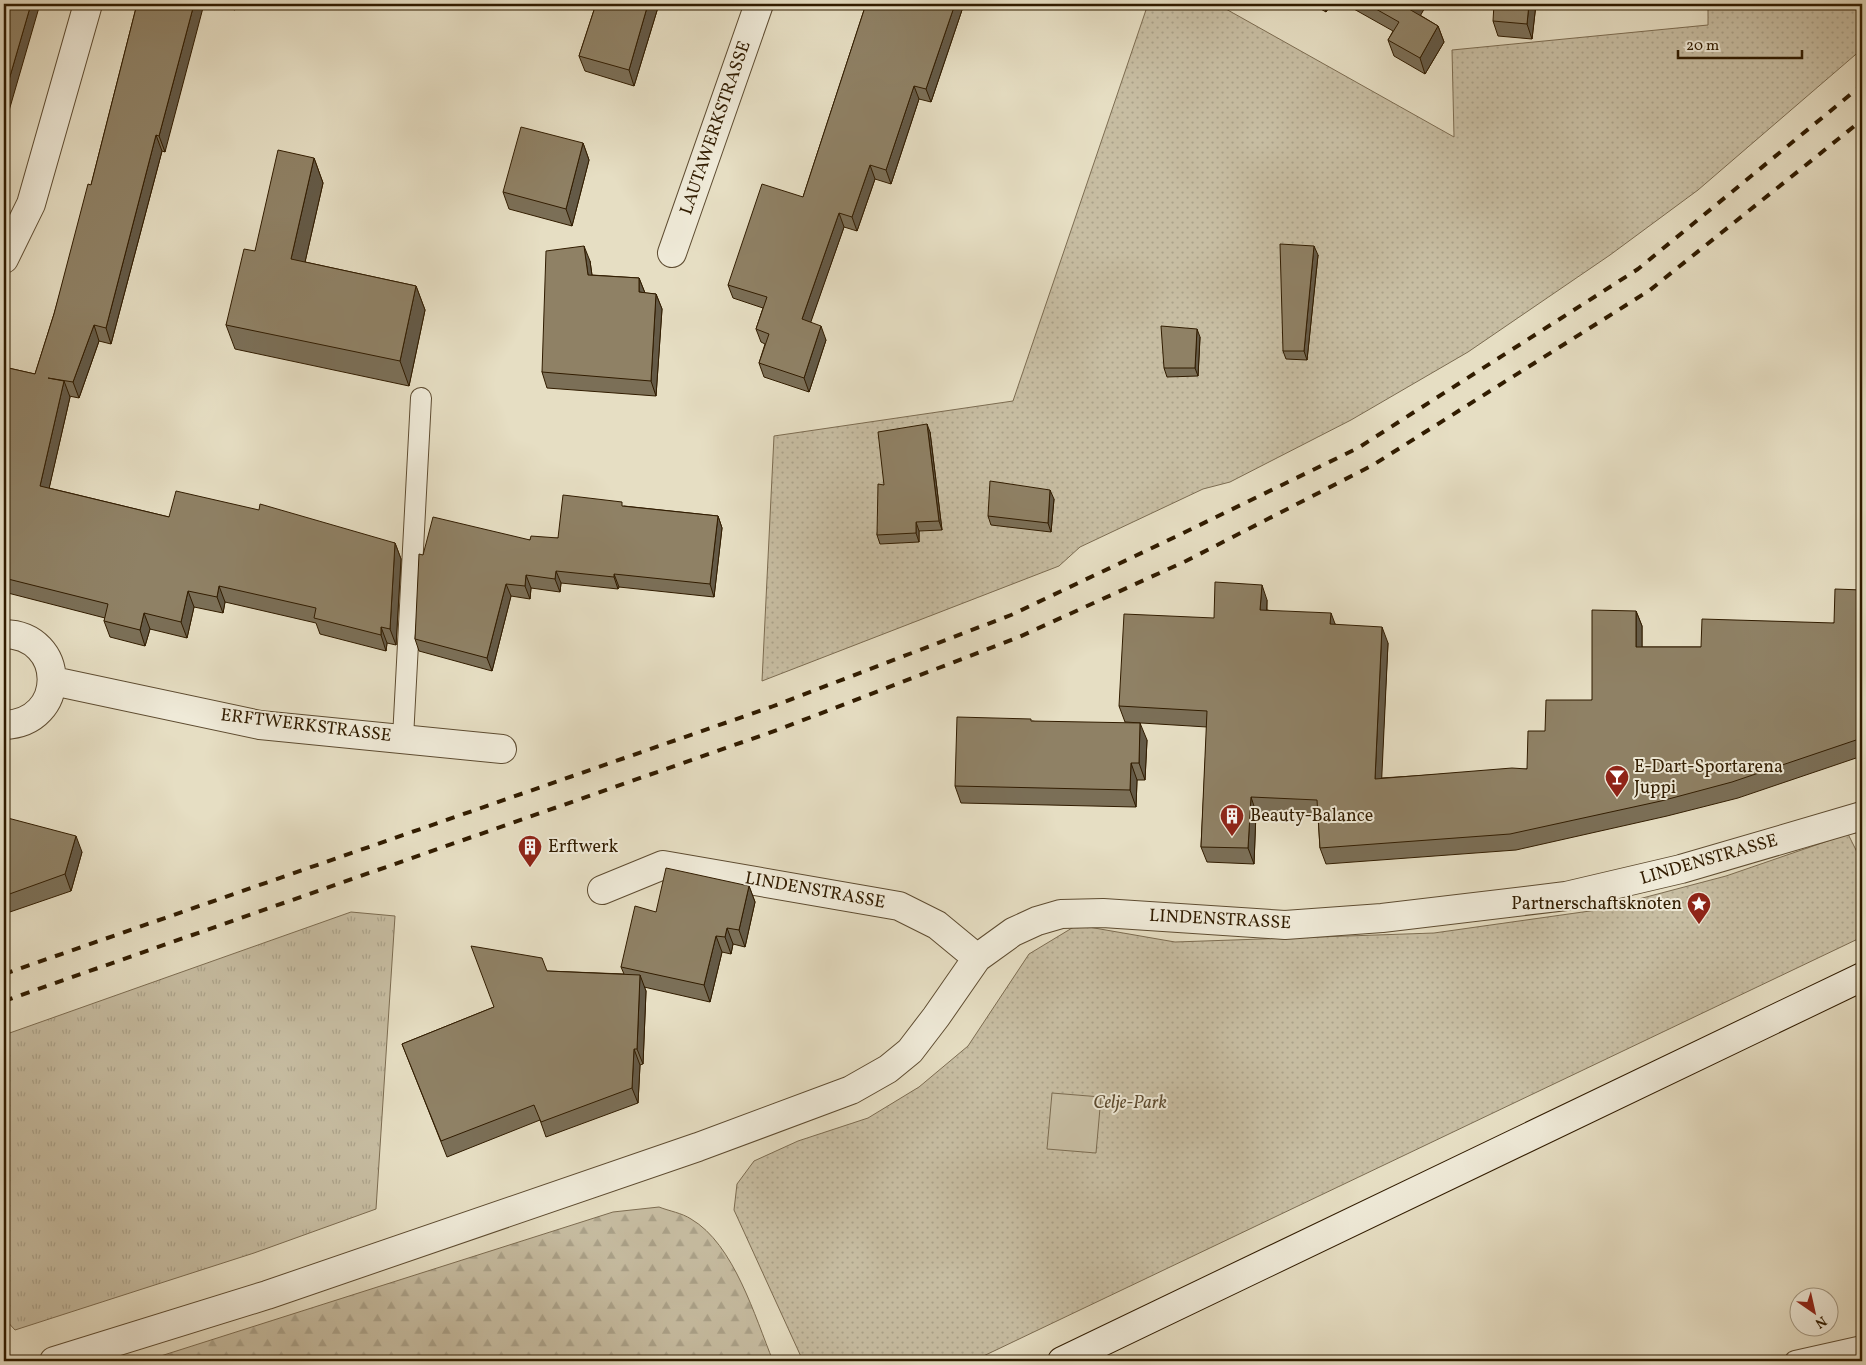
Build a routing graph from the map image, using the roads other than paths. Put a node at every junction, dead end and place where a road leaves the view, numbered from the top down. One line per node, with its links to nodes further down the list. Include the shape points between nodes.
1 (88, 4): 4 (street, via 31,204)
2 (759, 4): 3 (street, LAUTAWERKSTRASSE)
3 (672, 253)
4 (4, 259)
5 (421, 398): 9 (lane)
6 (4, 634): 7 (street, via 33,642 44,653)
7 (53, 681): 8 (street, via 50,695 31,719); 9 (street, ERFTWERKSTRASSE, via 260,725)
8 (4, 725)
9 (403, 738): 10 (street, ERFTWERKSTRASSE)
10 (502, 749)
11 (1862, 816): 13 (street, LINDENSTRASSE, via 1681,869 1566,896 1382,918 1285,925 1082,912 1061,914 1013,932)
12 (602, 890): 13 (street, LINDENSTRASSE, via 663,865 899,906 937,925)
13 (977, 958): 16 (street, via 910,1051 888,1069 851,1090 698,1147 267,1295)
14 (1862, 977): 17 (street)
15 (1862, 1346): 18 (lane)
16 (54, 1361)
17 (1062, 1361)
18 (1795, 1361)

